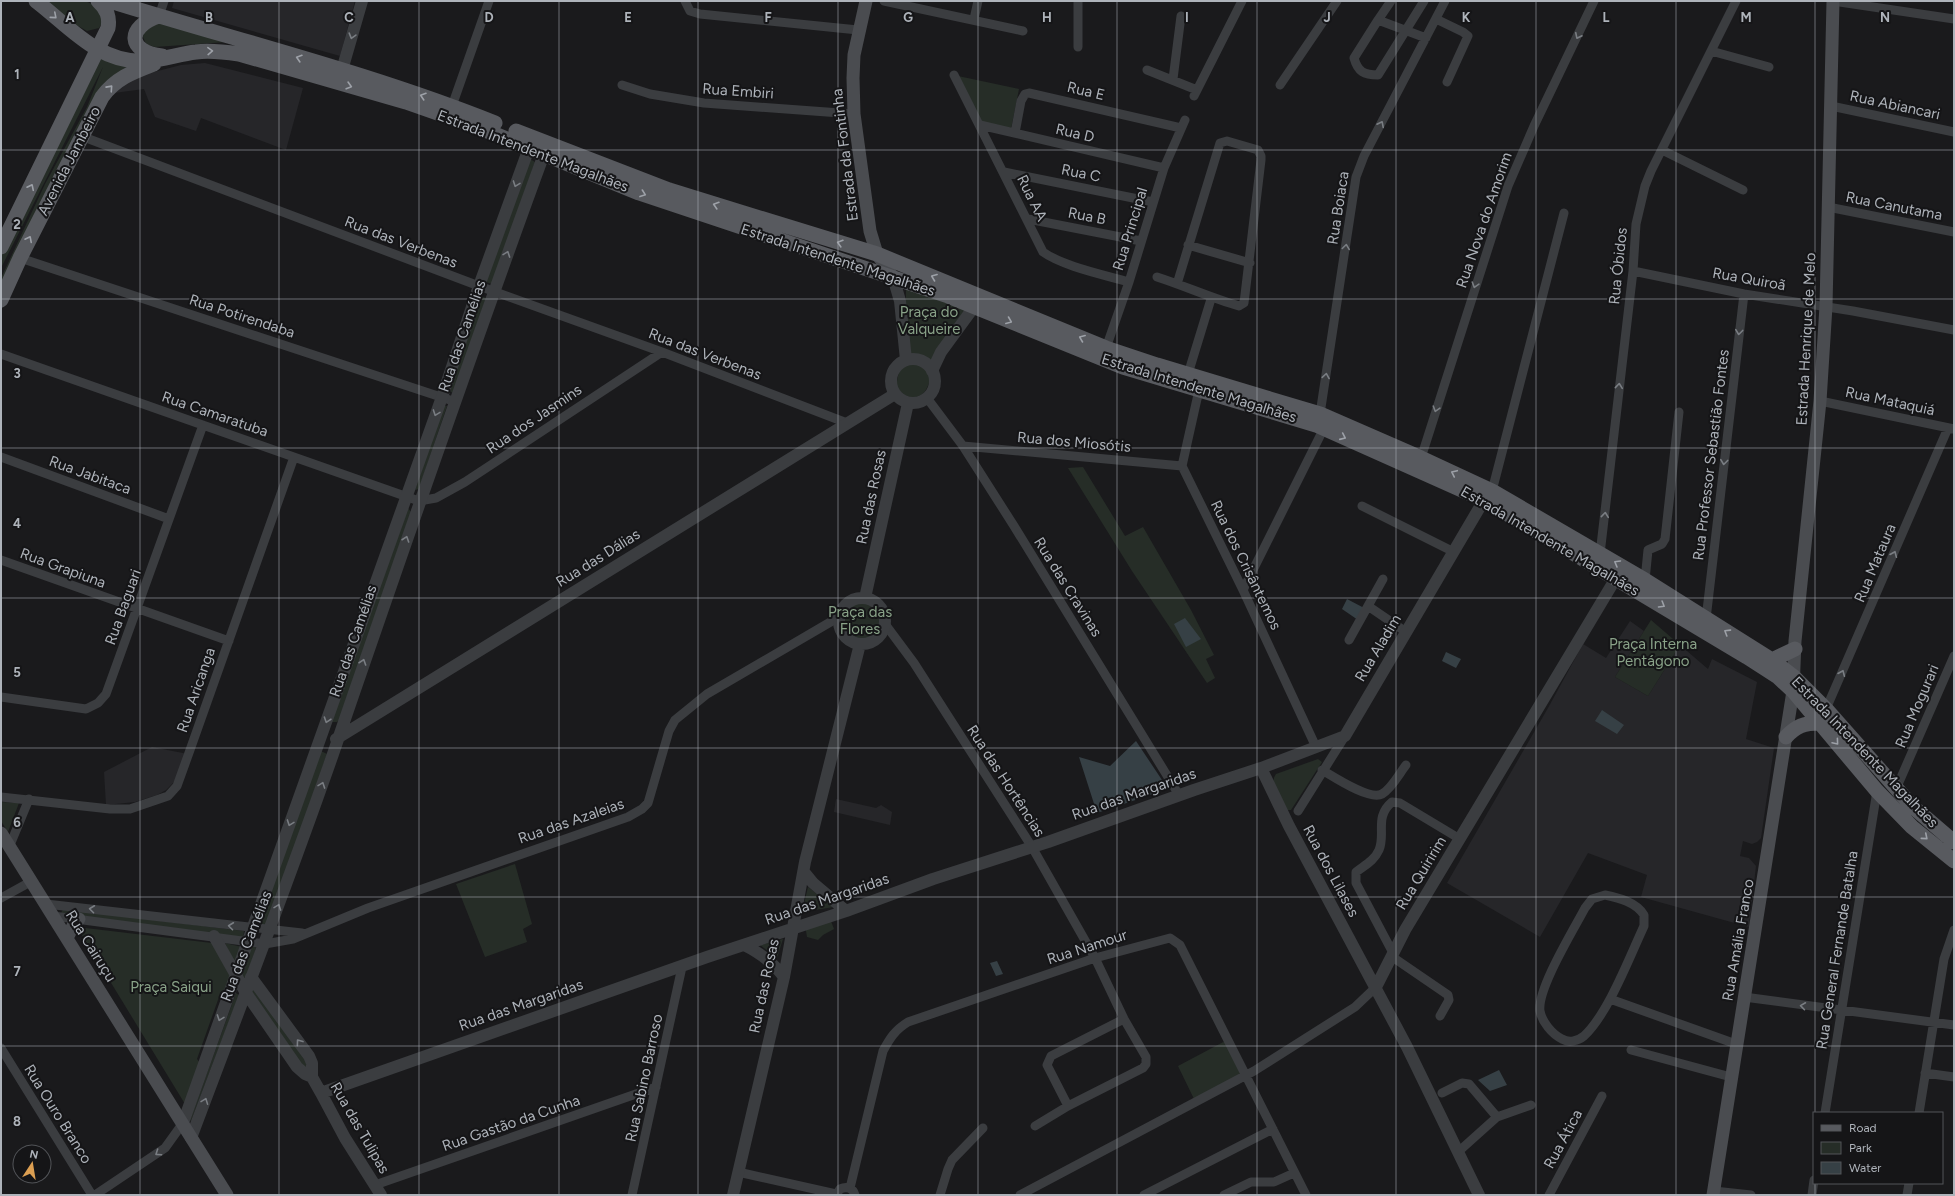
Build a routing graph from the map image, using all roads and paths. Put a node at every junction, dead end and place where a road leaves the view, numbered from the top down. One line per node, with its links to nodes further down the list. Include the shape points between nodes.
1 (36, 1): 31 (main road, Estrada Intendente Magalhães, one-way to 31)
2 (98, 1): 31 (main road, Avenida Jambeiro, via 105,8 109,22)
3 (110, 1): 20 (main road, Estrada Intendente Magalhães)
4 (164, 1): 20 (street)
5 (362, 1): 35 (street, one-way to 35)
6 (489, 1): 42 (street)
7 (685, 1): 26 (street, via 690,11 696,13)
8 (866, 1): 26 (main road, Estrada da Fontinha)
9 (884, 1): 24 (street)
10 (978, 1): 24 (street)
11 (1078, 1): 30 (street)
12 (1242, 1): 38 (street, via 1195,93)
13 (1337, 1): 41 (street)
14 (1391, 1): 25 (street)
15 (1424, 1): 27 (street)
16 (1445, 1): 22 (street, Rua Boiaca)
17 (1594, 1): 102 (street, Rua Nova do Amorim, one-way to 102, via 1508,186)
18 (1736, 1): 32 (street, Rua Óbidos)
19 (1833, 1): 23 (street); 43 (main road, Estrada Henrique de Melo)
20 (159, 16): 33 (main road, via 142,23 137,29 136,43 140,49 148,53); 35 (main road, Estrada Intendente Magalhães, one-way to 20)
21 (1181, 16): 38 (street)
22 (1436, 19): 29 (street, Rua Boiaca); 39 (street, via 1468,36)
23 (1954, 19)
24 (974, 20): 28 (street)
25 (1378, 20): 27 (street); 27 (street, via 1354,58 1357,68 1367,75 1378,75)
26 (858, 30): 44 (main road, Estrada da Fontinha, via 852,78)
27 (1407, 30): 29 (street)
28 (1023, 31)
29 (1426, 38): 95 (street, Rua Boiaca, one-way to 29, via 1356,177 1364,156)
30 (1078, 47)
31 (99, 50): 33 (main road, Estrada Intendente Magalhães, via 129,60 144,61); 63 (main road, Avenida Jambeiro, one-way to 31)
32 (1711, 51): 34 (street); 51 (street, Rua Óbidos)
33 (172, 57): 49 (main road, Avenida Jambeiro, one-way to 33, via 110,86 130,73); 50 (main road, Estrada Intendente Magalhães, one-way to 50, via 217,51 239,54 406,102)
34 (1768, 67)
35 (342, 70): 42 (main road, Estrada Intendente Magalhães, one-way to 35)
36 (1146, 70): 38 (street)
37 (954, 75): 46 (street, Rua AA)
38 (1173, 80)
39 (1448, 82)
40 (622, 85): 44 (street, Rua Embiri, via 650,94 704,103)
41 (1280, 85)
42 (452, 106): 64 (main road, Estrada Intendente Magalhães, one-way to 42, via 670,190)
43 (1830, 106): 47 (street, Rua Abiancari); 57 (main road, Estrada Henrique de Melo)
44 (854, 114): 64 (main road, Estrada da Fontinha, via 866,209)
45 (1183, 124): 48 (street, Rua E, via 1029,93 1025,94 1021,101); 53 (street, Rua Principal)
46 (980, 125): 48 (street, Rua D); 54 (street, Rua AA)
47 (1954, 132)
48 (1015, 133): 53 (street, Rua D)
49 (81, 136): 65 (main road, Avenida Jambeiro, one-way to 49); 72 (street, Rua das Verbenas)
50 (529, 148): 52 (main road, Estrada Intendente Magalhães); 72 (street, Rua das Camélias, one-way to 72)
51 (1662, 150): 55 (street); 67 (street, Rua Óbidos, via 1648,178 1640,205)
52 (544, 154): 68 (main road, Estrada Intendente Magalhães, one-way to 68, via 639,193); 73 (street, Rua das Camélias, one-way to 52)
53 (1164, 168): 56 (street, Rua Principal)
54 (1004, 172): 56 (street, Rua C); 59 (street, Rua AA)
55 (1743, 190)
56 (1153, 202): 61 (street, Rua Principal)
57 (1828, 207): 60 (street, Rua Canutama); 79 (main road, Estrada Henrique de Melo)
58 (1564, 213): 104 (street)
59 (1028, 219): 61 (street, Rua B); 70 (street, Rua AA, via 1043,252 1048,256)
60 (1954, 232)
61 (1142, 241): 70 (street, Rua Principal)
62 (1188, 245): 66 (street); 66 (street, via 1220,142 1227,141 1254,149 1260,152 1261,160); 71 (street)
63 (1, 247)
64 (877, 254): 68 (main road, Estrada da Fontinha); 74 (main road, Estrada Intendente Magalhães, one-way to 64)
65 (20, 258): 77 (main road, Avenida Jambeiro); 89 (street, Rua Potirendaba)
66 (1250, 264): 76 (street, via 1246,300 1242,305)
67 (1633, 271): 75 (street, Rua Quiroã); 110 (street, Rua Óbidos, one-way to 67)
68 (893, 276): 78 (main road, Estrada Intendente Magalhães); 84 (street, via 900,301)
69 (1156, 277): 71 (street)
70 (1129, 282): 81 (street, Rua Principal)
71 (1177, 284): 76 (street)
72 (479, 286): 73 (street, Rua das Verbenas); 89 (street, Rua das Camélias)
73 (494, 291): 82 (street, Rua das Verbenas); 92 (street, Rua das Camélias)
74 (970, 291): 78 (street); 81 (main road, Estrada Intendente Magalhães, one-way to 74)
75 (1744, 294): 79 (street, Rua Quiroã); 120 (street, Rua Professor Sebastião Fontes, one-way to 120)
76 (1211, 298): 86 (street)
77 (1, 300)
78 (973, 306): 85 (street, via 941,352); 87 (main road, Estrada Intendente Magalhães, one-way to 87, via 1123,367)
79 (1826, 306): 80 (street, Rua Quiroã); 91 (main road, Estrada Henrique de Melo)
80 (1954, 330)
81 (1106, 348): 86 (main road, Estrada Intendente Magalhães)
82 (662, 352): 96 (street, Rua das Verbenas); 106 (street, Rua dos Jasmins, via 465,482 436,498)
83 (1, 354): 97 (street, Rua Camaratuba)
84 (906, 360): 85 (street, via 924,362); 88 (street, via 893,371 891,383)
85 (932, 372): 90 (street, via 934,389)
86 (1188, 374): 95 (main road, Estrada Intendente Magalhães)
87 (1199, 390): 95 (main road, Estrada Intendente Magalhães, via 1285,415); 103 (street)
88 (895, 394): 93 (street); 96 (street, Rua das Dálias)
89 (442, 397): 92 (street, Rua Potirendaba); 105 (street, Rua das Camélias, one-way to 105)
90 (927, 398): 93 (street, via 921,402); 99 (street, Rua das Cravinas)
91 (1820, 401): 98 (street, Rua Mataquiá); 126 (main road, Estrada Henrique de Melo)
92 (456, 402): 106 (street, Rua das Camélias)
93 (908, 403): 116 (street, Rua das Rosas)
94 (1679, 412): 114 (street, via 1665,539 1662,544 1648,550)
95 (1322, 421): 102 (main road, Estrada Intendente Magalhães); 104 (main road, Estrada Intendente Magalhães, one-way to 104); 115 (street, Rua Boiaca)
96 (847, 423): 135 (street, Rua das Dálias)
97 (203, 425): 101 (street, Rua Camaratuba); 108 (street, Rua Baguari)
98 (1951, 428): 131 (street, Rua Mataura, one-way to 98)
99 (963, 446): 103 (street, Rua dos Miosótis); 143 (street, Rua das Cravinas)
100 (1, 457): 108 (street, Rua Jabitaca)
101 (294, 457): 105 (street, Rua Camaratuba); 124 (street, Rua Aricanga)
102 (1421, 458): 104 (main road, Estrada Intendente Magalhães, one-way to 102)
103 (1182, 466): 115 (street, Rua dos Crisântemos)
104 (1488, 496): 109 (street, Rua Aladim); 110 (main road, Estrada Intendente Magalhães); 112 (main road, Estrada Intendente Magalhães)
105 (405, 497): 106 (street, Rua Camaratuba); 136 (street, Rua das Camélias, one-way to 136)
106 (419, 502): 135 (street, Rua das Camélias, one-way to 106)
107 (1362, 506): 109 (street)
108 (169, 519): 118 (street, Rua Baguari)
109 (1454, 552): 122 (street, Rua Aladim)
110 (1600, 554): 114 (main road, Estrada Intendente Magalhães, one-way to 110)
111 (1, 560): 118 (street, Rua Grapiuna)
112 (1616, 578): 129 (main road, Estrada Intendente Magalhães, one-way to 129); 148 (street, Rua Quiririm)
113 (1383, 579): 117 (street)
114 (1645, 580): 120 (main road, Estrada Intendente Magalhães)
115 (1243, 590): 137 (street, Rua dos Crisântemos)
116 (866, 598): 119 (street, via 856,598 848,602); 121 (street, via 883,610)
117 (1368, 606): 122 (street); 123 (street)
118 (137, 610): 124 (street, Rua Grapiuna); 130 (street, Rua Baguari, via 106,694 89,709)
119 (838, 617): 125 (street, via 846,638); 166 (street, Rua das Azaleias, via 708,694 676,720 669,732 648,803 635,813 368,908)
120 (1706, 619): 128 (main road, Estrada Intendente Magalhães, one-way to 120)
121 (885, 624): 125 (street, via 882,633 876,639); 151 (street, Rua das Hortências, via 914,663)
122 (1406, 632): 133 (street, Rua Aladim)
123 (1349, 640)
124 (229, 641): 145 (street, Rua Aricanga, via 177,786 168,796 130,809)
125 (860, 644): 153 (street, Rua das Rosas)
126 (1794, 649): 128 (main road); 129 (main road, Estrada Henrique de Melo)
127 (1954, 656): 141 (street, Rua Mogurari)
128 (1772, 660): 129 (main road, Estrada Intendente Magalhães)
129 (1793, 684): 131 (main road, Estrada Intendente Magalhães); 132 (main road, Estrada Intendente Magalhães); 134 (main road, Rua Amália Franco)
130 (1, 697)
131 (1826, 709): 141 (main road, Estrada Intendente Magalhães)
132 (1820, 723): 134 (main road, via 1800,725); 142 (main road, Estrada Intendente Magalhães, one-way to 142)
133 (1345, 736): 137 (street, Rua das Margaridas); 140 (street, Rua Aladim)
134 (1786, 737): 180 (main road, Rua Amália Franco)
135 (338, 738): 136 (street, Rua das Dálias); 164 (street, Rua das Camélias, one-way to 135)
136 (318, 746): 161 (street, Rua das Camélias, one-way to 161)
137 (1316, 747): 139 (street, Rua das Margaridas)
138 (1406, 765): 140 (street, via 1381,795 1369,795)
139 (1261, 768): 143 (street, Rua das Margaridas); 178 (street, Rua dos Lilases, via 1289,826)
140 (1322, 770): 146 (street, Rua Aladim)
141 (1896, 789): 149 (main road, Estrada Intendente Magalhães)
142 (1877, 791): 152 (main road, Estrada Intendente Magalhães, one-way to 152, via 1912,827); 182 (street, Rua General Fernande Batalha)
143 (1179, 795): 151 (street, Rua das Margaridas)
144 (1, 797): 145 (street, Rua Aricanga)
145 (29, 799): 150 (street)
146 (1298, 811)
147 (1, 832): 150 (main road, Rua Cairuçu)
148 (1460, 839): 172 (street, Rua Quiririm); 172 (street, via 1400,803 1392,802 1384,814 1380,826 1380,848 1370,862 1356,872 1355,877)
149 (1954, 842)
150 (10, 846): 154 (main road, Rua Cairuçu)
151 (1032, 847): 157 (street, Rua das Margaridas); 173 (street, Rua das Hortências)
152 (1954, 861)
153 (804, 872): 157 (street, via 829,898); 162 (street, Rua das Rosas)
154 (32, 881): 155 (street); 156 (main road, Rua Cairuçu)
155 (1, 898)
156 (46, 904): 158 (main road, Rua Cairuçu); 159 (street, one-way to 156)
157 (846, 911): 162 (street, Rua das Margaridas)
158 (53, 916): 160 (street); 168 (main road, Rua Cairuçu)
159 (152, 916): 161 (street, one-way to 159); 163 (street)
160 (79, 919): 163 (street); 168 (main road)
161 (252, 928): 164 (street); 169 (street, Rua das Camélias)
162 (793, 928): 171 (street, Rua das Margaridas); 177 (street, Rua das Rosas)
163 (151, 929): 167 (street)
164 (269, 930): 166 (street, Rua das Azaleias); 170 (street, Rua das Camélias)
165 (1954, 930): 185 (street, via 1944,959)
166 (303, 934): 170 (street, Rua das Azaleias)
167 (214, 936): 169 (street); 175 (street, Rua das Tulipas)
168 (67, 938): 204 (main road, Rua Cairuçu)
169 (248, 942): 170 (street); 175 (street, Rua das Camélias)
170 (265, 944): 176 (street, Rua das Camélias)
171 (744, 944): 174 (street, Rua das Margaridas); 177 (street, via 764,956)
172 (1392, 955): 178 (street, Rua Quiririm); 183 (street, via 1448,994 1449,1000)
173 (1095, 958): 184 (street, Rua das Hortências); 191 (street, Rua Namour, via 1162,938 1176,940); 215 (street, Rua Namour, via 897,1028 884,1051)
174 (682, 966): 195 (street, Rua Sabino Barroso); 196 (street, Rua das Margaridas)
175 (235, 975): 179 (street, Rua das Tulipas); 204 (street, Rua das Camélias, one-way to 204)
176 (251, 977): 179 (street, Rua das Camélias); 192 (street, Rua das Tulipas, one-way to 176, via 309,1056)
177 (784, 977): 210 (street, Rua das Rosas)
178 (1376, 987): 191 (street, via 1355,1007); 209 (street)
179 (246, 993): 192 (street, Rua das Tulipas, via 297,1067); 208 (street, Rua das Camélias, one-way to 179)
180 (1744, 997): 182 (street, one-way to 180); 187 (main road, Rua Amália Franco)
181 (1610, 999): 181 (street, via 1645,920 1644,915 1636,907 1605,894 1592,899 1585,908 1544,988 1540,1010 1544,1021 1555,1035 1565,1040 1576,1041 1590,1030); 187 (street)
182 (1842, 1011): 185 (street); 201 (street, Rua General Fernande Batalha)
183 (1440, 1016)
184 (1124, 1019): 200 (street, via 1051,1056 1047,1065); 200 (street, Rua das Hortências, via 1146,1057 1146,1064 1140,1070)
185 (1933, 1023): 186 (street); 190 (street)
186 (1954, 1025)
187 (1736, 1044): 193 (main road, Rua Amália Franco)
188 (1, 1048): 219 (street, Rua Ouro Branco)
189 (1631, 1050): 193 (street)
190 (1925, 1073): 194 (street); 202 (street)
191 (1247, 1075): 207 (street, Rua Namour); 225 (street)
192 (312, 1077): 196 (street, Rua das Tulipas)
193 (1731, 1077): 216 (main road, Rua Amália Franco)
194 (1954, 1077)
195 (656, 1087): 214 (street, Rua Gastão da Cunha); 222 (street, Rua Sabino Barroso)
196 (321, 1093): 214 (street, Rua das Tulipas)
197 (1442, 1093): 203 (street, via 1462,1083 1469,1084)
198 (1602, 1096): 229 (street, Rua Ática)
199 (1531, 1105): 203 (street)
200 (1068, 1106): 205 (street)
201 (1825, 1112)
202 (1919, 1112)
203 (1497, 1117): 209 (street)
204 (183, 1123): 208 (main road, Rua Cairuçu); 220 (street, one-way to 220, via 166,1148)
205 (1036, 1126)
206 (983, 1128): 224 (street, via 952,1160)
207 (1273, 1129): 211 (street, Rua Namour); 226 (street)
208 (191, 1138): 221 (main road, Rua Cairuçu)
209 (1458, 1152): 228 (street)
210 (738, 1172): 217 (street); 223 (street, Rua das Rosas)
211 (1294, 1173): 218 (street, Rua Namour); 227 (street, via 1274,1182 1251,1182)
212 (1813, 1184): 231 (street)
213 (1909, 1184): 232 (street)
214 (378, 1190)
215 (853, 1192): 217 (street, via 840,1189)
216 (1714, 1193): 230 (street)
217 (836, 1194)
218 (1305, 1194)
219 (92, 1195)
220 (95, 1195)
221 (227, 1195)
222 (632, 1195)
223 (733, 1195)
224 (940, 1195)
225 (1020, 1195)
226 (1144, 1195)
227 (1224, 1195)
228 (1479, 1195)
229 (1549, 1195)
230 (1751, 1195)
231 (1812, 1195)
232 (1907, 1195)

